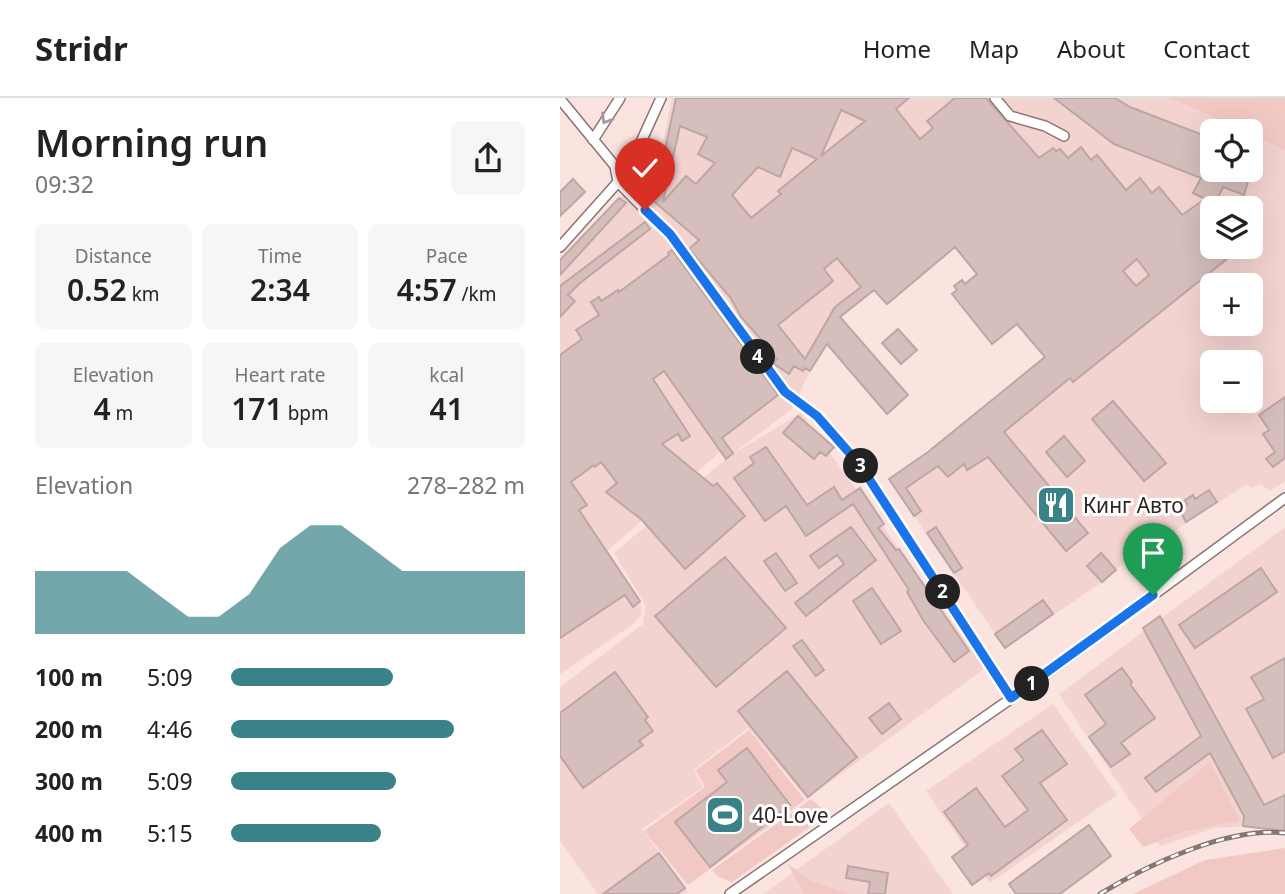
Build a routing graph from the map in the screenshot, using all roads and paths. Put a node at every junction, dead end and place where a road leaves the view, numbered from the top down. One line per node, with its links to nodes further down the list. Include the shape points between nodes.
1 (620, 98): 6 (street, one-way to 6)
2 (661, 98): 7 (street)
3 (995, 98): 5 (street, via 1010,116 1045,125)
4 (560, 99): 6 (street)
5 (1064, 136)
6 (593, 140): 7 (street, via 615,166)
7 (618, 182): 8 (street); 10 (street, via 670,234 785,392 817,416 860,465)
8 (560, 247)
9 (1285, 498): 10 (street)
10 (1011, 698): 11 (street)
11 (730, 894)

